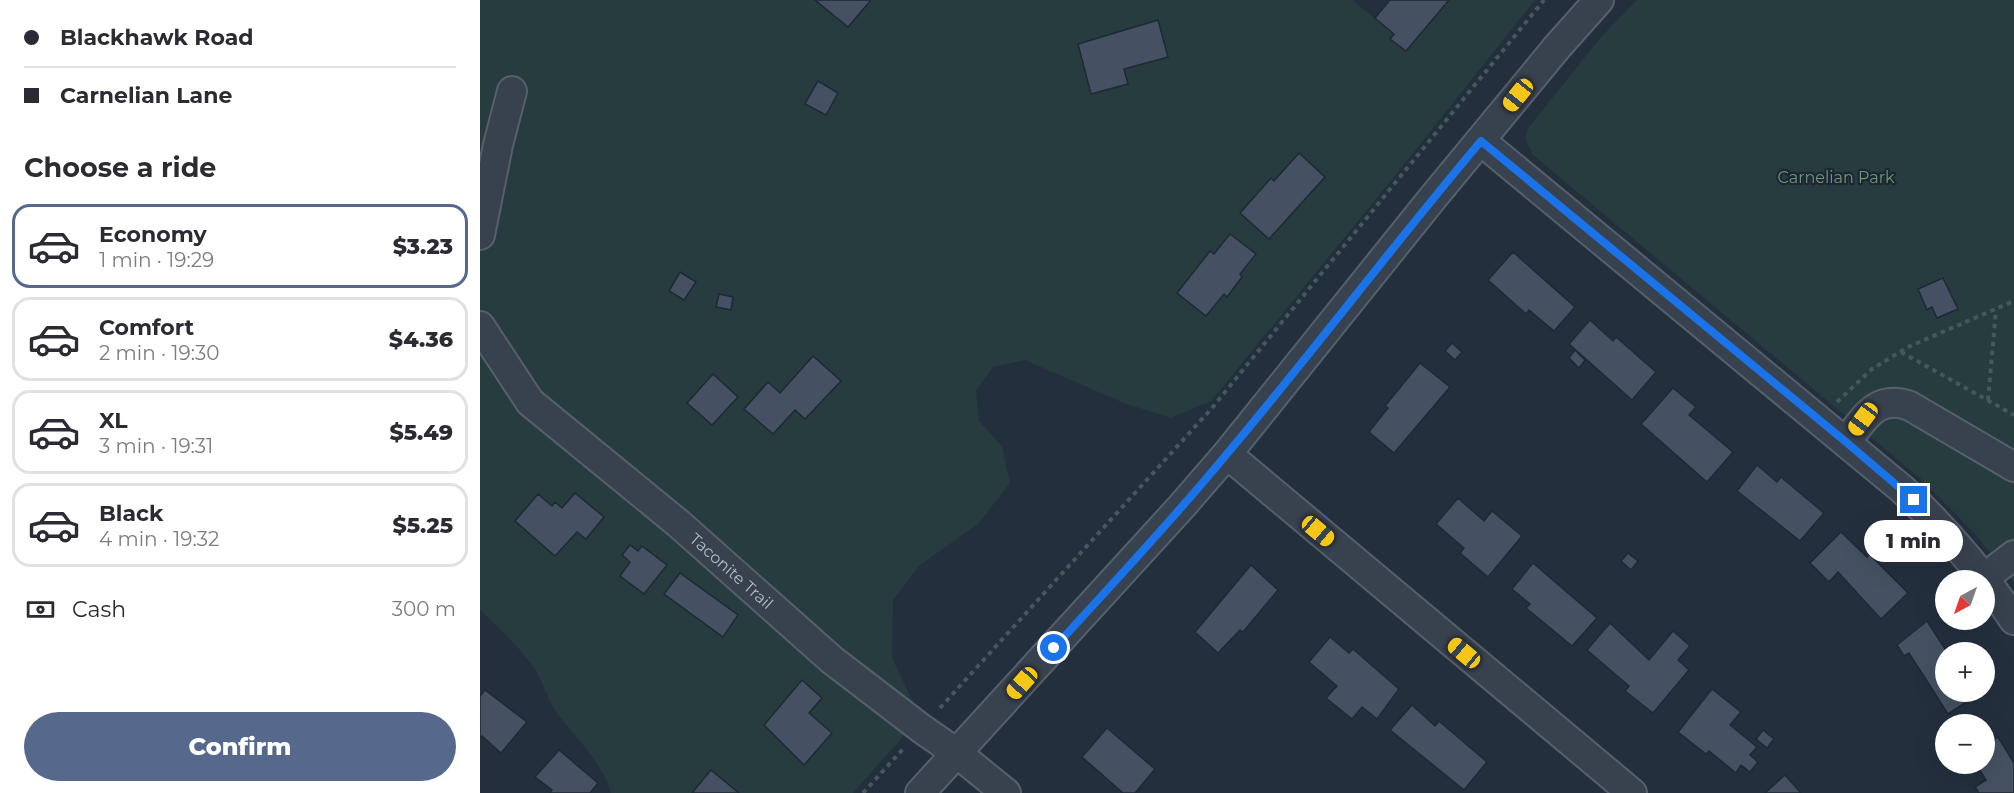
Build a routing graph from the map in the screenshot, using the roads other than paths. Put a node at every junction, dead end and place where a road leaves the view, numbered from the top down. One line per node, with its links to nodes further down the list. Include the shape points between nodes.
1 (1599, 0): 3 (street)
2 (512, 91): 4 (street)
3 (1481, 141): 6 (street); 7 (street)
4 (480, 235)
5 (480, 326): 14 (street, Taconite Trail, via 530,402 679,524 832,660)
6 (1846, 442): 8 (street, via 1873,410 1881,404 1899,402); 10 (street, via 1926,511)
7 (1227, 454): 14 (street); 17 (street)
8 (2014, 467)
9 (2014, 555): 11 (street)
10 (1978, 570)
11 (1994, 570)
12 (1995, 593): 13 (street)
13 (2014, 620)
14 (958, 754): 15 (street); 16 (street, Taconite Trail)
15 (921, 793)
16 (1006, 793)
17 (1632, 793)

